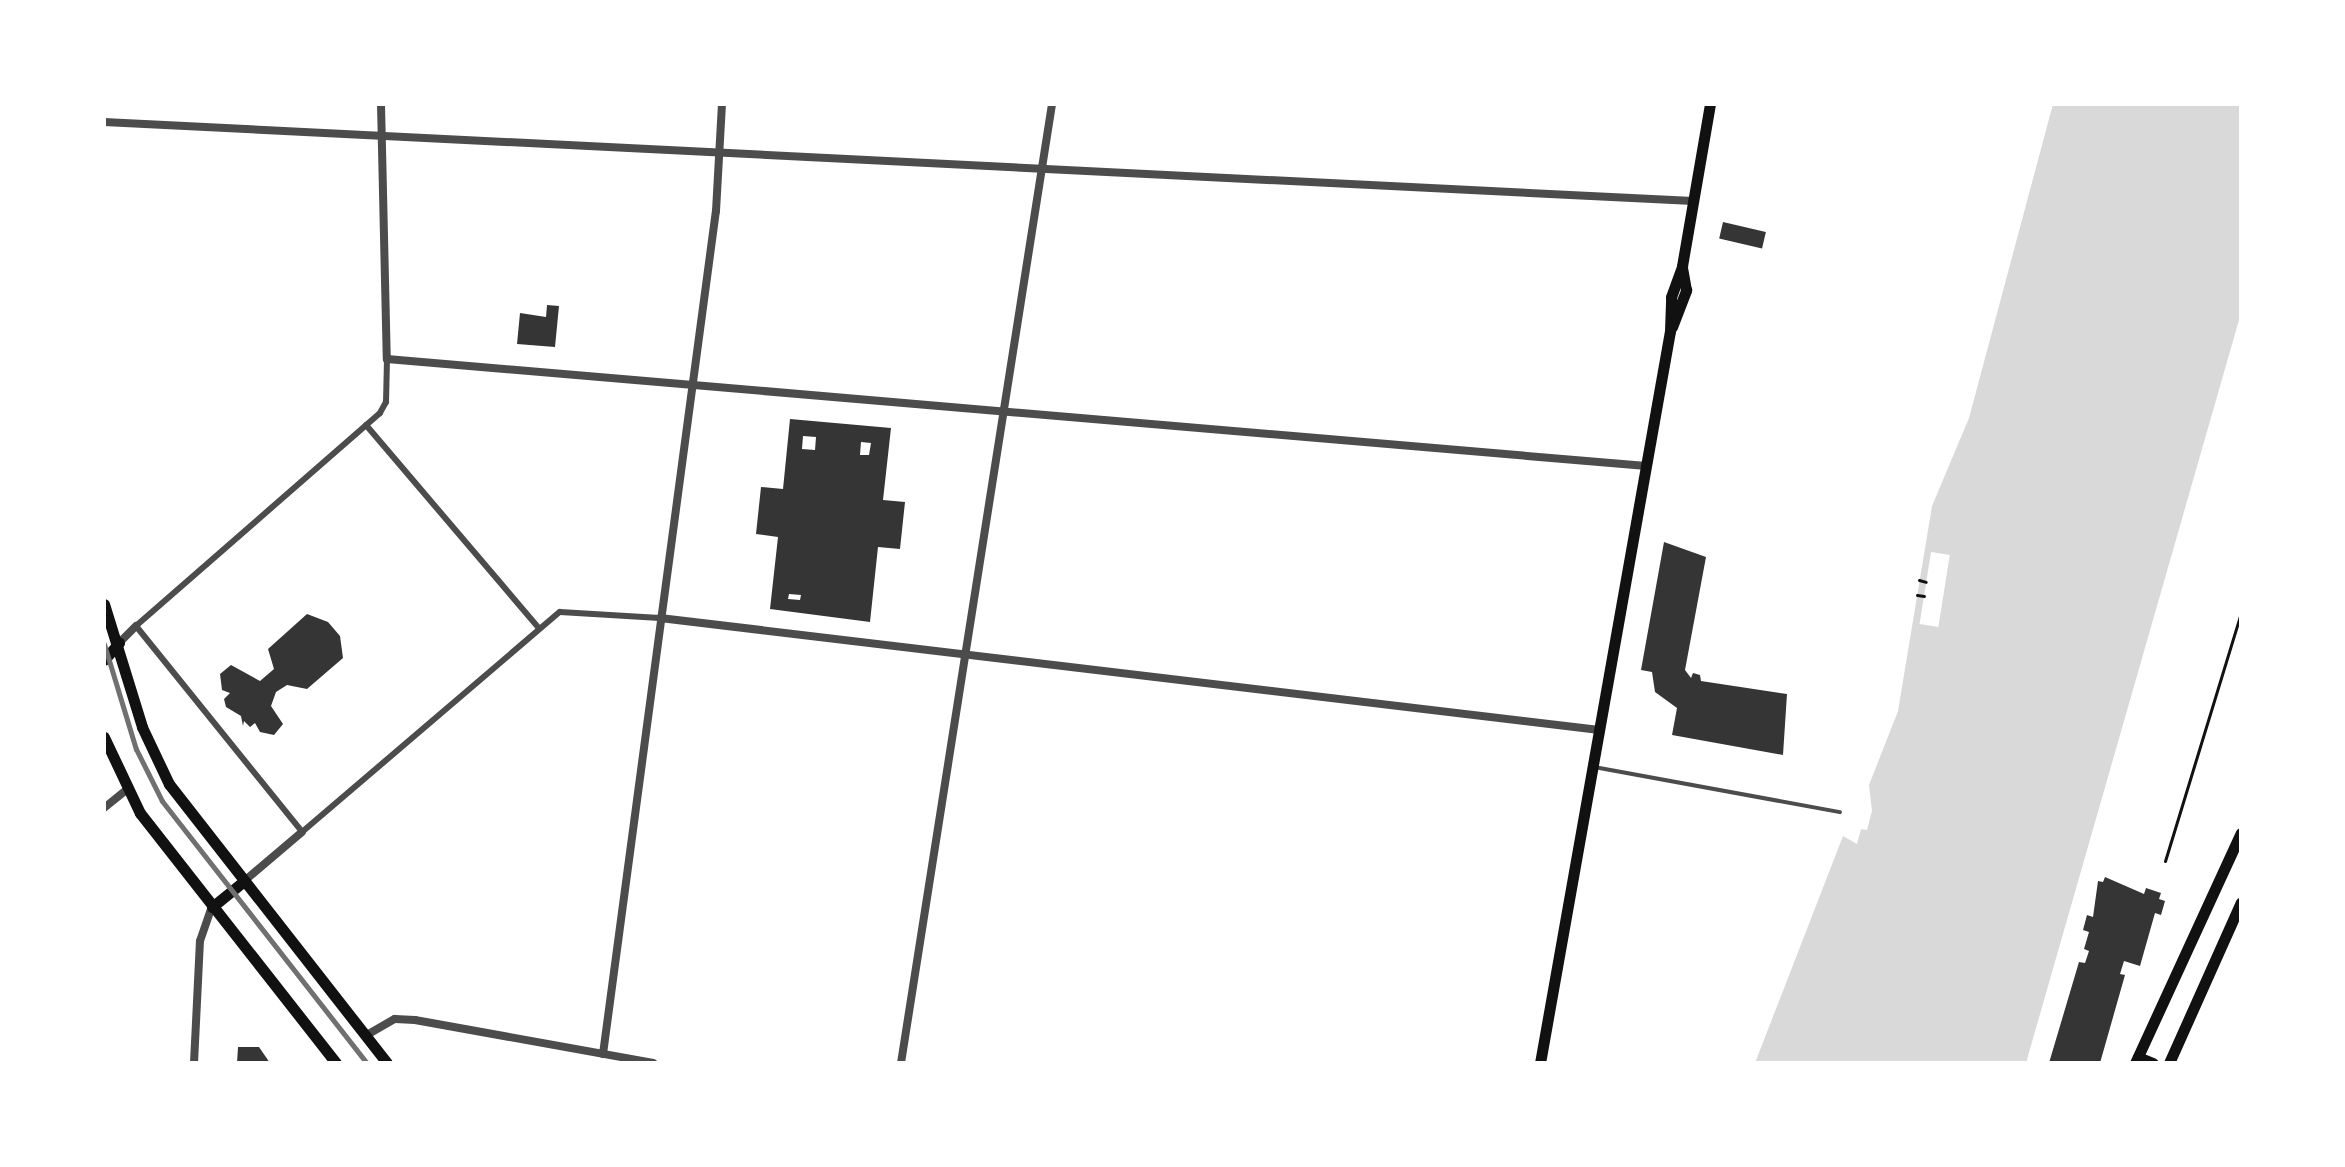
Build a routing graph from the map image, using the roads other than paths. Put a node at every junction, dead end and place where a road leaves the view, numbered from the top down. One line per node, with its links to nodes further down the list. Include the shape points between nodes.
1 (381, 104): 6 (street)
2 (722, 104): 7 (street)
3 (1052, 104): 8 (street)
4 (1710, 104): 9 (main road)
5 (104, 122): 6 (street)
6 (383, 136): 7 (street); 10 (street)
7 (720, 152): 8 (street); 11 (street)
8 (1042, 169): 9 (street); 12 (street)
9 (1693, 201): 14 (main road, via 1682,266 1672,288 1670,331)
10 (387, 359): 11 (street); 13 (street, via 385,407)
11 (689, 386): 12 (street); 16 (street)
12 (1000, 412): 14 (street); 20 (street)
13 (366, 425): 17 (street); 18 (street)
14 (1646, 466): 22 (main road)
15 (104, 604): 19 (main road)
16 (660, 618): 18 (street, via 565,610); 20 (street); 34 (street)
17 (136, 626): 19 (street); 28 (street)
18 (539, 628): 28 (street)
19 (119, 643): 21 (main road); 30 (main road, via 158,765)
20 (963, 654): 22 (street); 40 (street)
21 (104, 660)
22 (1599, 730): 24 (main road)
23 (104, 737): 25 (main road)
24 (1592, 766): 27 (lane); 41 (main road)
25 (126, 790): 26 (street); 32 (main road)
26 (104, 808)
27 (1840, 812)
28 (302, 832): 30 (street)
29 (2241, 833): 35 (main road)
30 (243, 882): 32 (main road); 33 (main road)
31 (2241, 902): 43 (main road)
32 (212, 907): 36 (street, via 200,941); 37 (main road)
33 (365, 1036): 34 (street, via 395,1019 415,1020); 38 (main road)
34 (603, 1054): 39 (street)
35 (2136, 1060): 42 (main road)
36 (194, 1063)
37 (336, 1063)
38 (387, 1063)
39 (653, 1063)
40 (901, 1063)
41 (1540, 1063)
42 (2153, 1063)
43 (2169, 1063)

